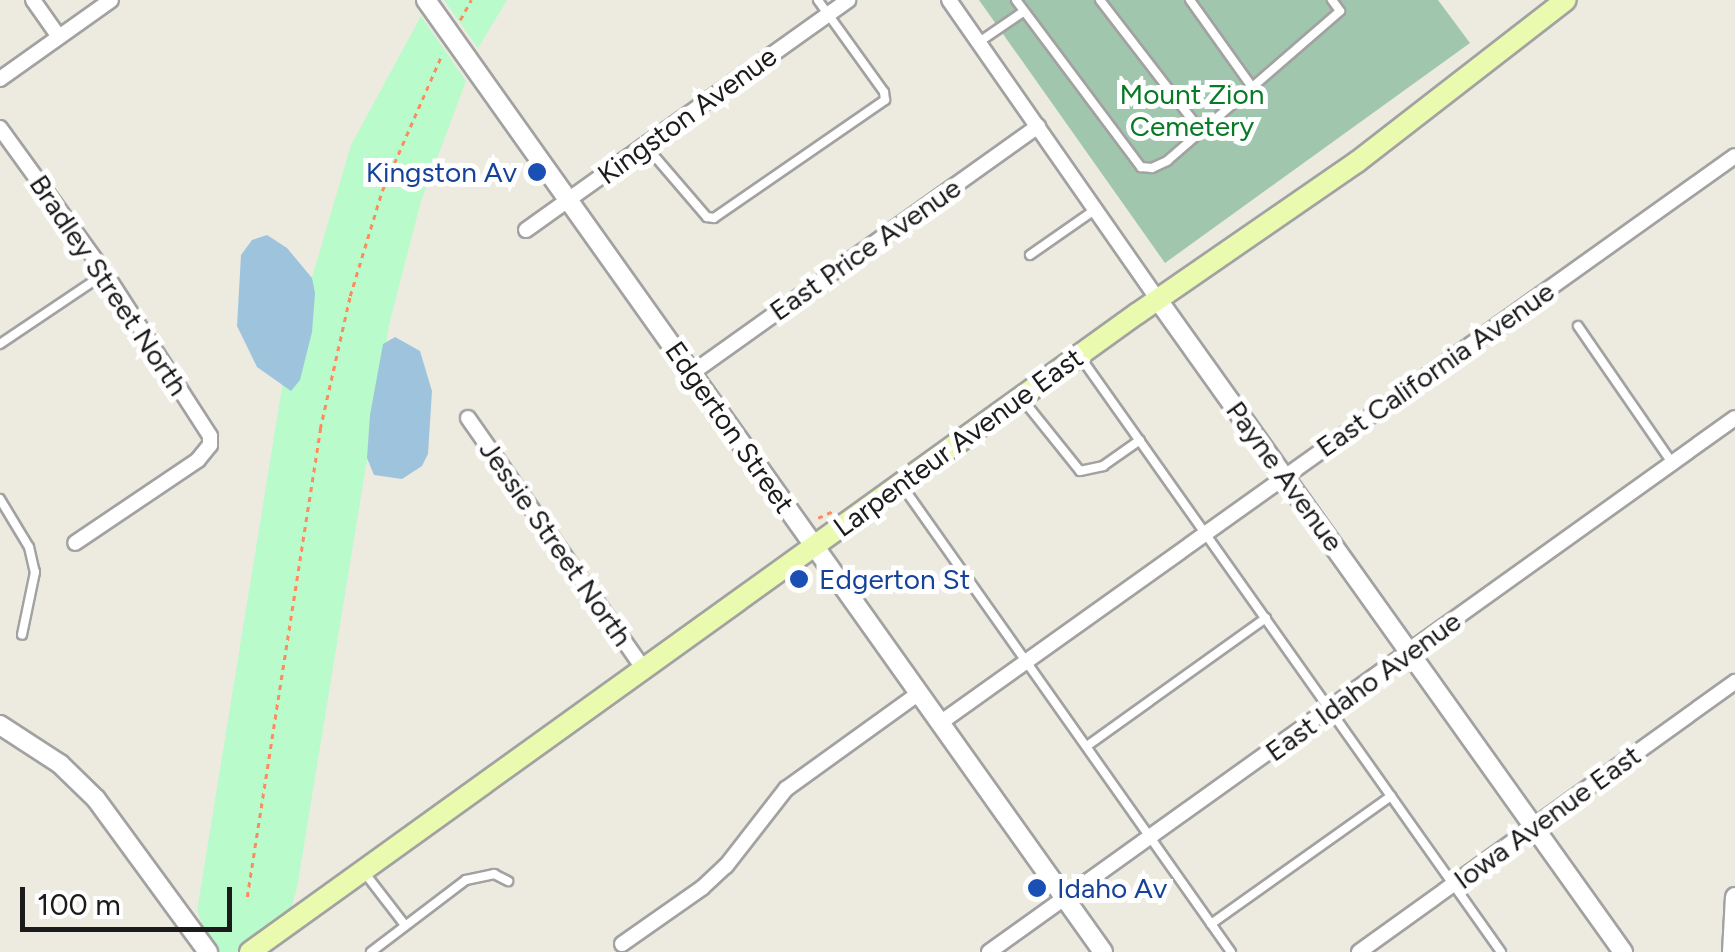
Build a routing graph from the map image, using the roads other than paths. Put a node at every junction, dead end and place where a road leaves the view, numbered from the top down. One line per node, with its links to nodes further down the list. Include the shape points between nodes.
1 (34, 0): 14 (street)
2 (112, 0): 14 (street)
3 (426, 0): 23 (street, Edgerton Street)
4 (818, 0): 13 (lane)
5 (848, 0): 13 (street, Kingston Avenue)
6 (949, 0): 15 (street, Payne Avenue)
7 (1016, 0): 12 (lane)
8 (1100, 0): 20 (lane)
9 (1190, 0): 17 (lane)
10 (1332, 0): 17 (lane, via 1340,11)
11 (1566, 0): 28 (main road, Larpenteur Avenue East, via 1357,162)
12 (1023, 12): 15 (lane); 20 (lane, via 1141,166 1167,160)
13 (828, 14): 21 (street, Kingston Avenue); 21 (lane, via 884,100 714,218 706,218)
14 (59, 37): 16 (street)
15 (979, 42): 18 (street, Payne Avenue)
16 (0, 79)
17 (1252, 87): 20 (lane)
18 (1038, 126): 24 (street, Payne Avenue); 32 (street, East Price Avenue)
19 (0, 128): 27 (street, Bradley Street North)
20 (1202, 131)
21 (646, 145): 23 (street, Kingston Avenue)
22 (1735, 156): 38 (street, East California Avenue)
23 (569, 200): 25 (street, Kingston Avenue); 32 (street, Edgerton Street)
24 (1097, 208): 26 (lane); 28 (street, Payne Avenue)
25 (526, 230)
26 (1030, 255)
27 (105, 274): 30 (lane); 42 (street, Bradley Street North, via 207,429 210,445 198,460)
28 (1158, 300): 31 (main road, Larpenteur Avenue East); 38 (street, Payne Avenue)
29 (1578, 326): 37 (lane)
30 (0, 344)
31 (1079, 355): 33 (main road, Larpenteur Avenue East); 36 (lane)
32 (692, 373): 43 (street, Edgerton Street)
33 (1020, 397): 36 (lane, via 1080,471 1103,466); 39 (main road, Larpenteur Avenue East)
34 (468, 418): 48 (street, Jessie Street North)
35 (1735, 418): 37 (street, East Idaho Avenue)
36 (1140, 440): 41 (lane)
37 (1672, 463): 46 (street, East Idaho Avenue)
38 (1285, 475): 41 (street, East California Avenue); 46 (street, Payne Avenue)
39 (901, 483): 43 (main road, Larpenteur Avenue East); 47 (lane)
40 (0, 499): 45 (lane, via 29,547 35,572)
41 (1206, 532): 44 (lane); 47 (street, East California Avenue)
42 (74, 543)
43 (813, 546): 48 (main road, Larpenteur Avenue East); 50 (street, Edgerton Street)
44 (1266, 618): 51 (lane); 54 (lane)
45 (22, 635)
46 (1410, 652): 51 (street, East Idaho Avenue); 56 (street, Payne Avenue)
47 (1026, 661): 52 (street, East California Avenue); 54 (lane)
48 (644, 668): 58 (main road, Larpenteur Avenue East)
49 (1735, 682): 56 (street, Iowa Avenue East)
50 (919, 693): 52 (street, Edgerton Street); 66 (street, via 786,788 714,877)
51 (1330, 710): 55 (lane); 57 (street, East Idaho Avenue)
52 (940, 723): 62 (street, Edgerton Street)
53 (0, 724): 67 (street, via 60,764 96,799)
54 (1087, 746): 57 (lane)
55 (1391, 796): 60 (lane); 64 (lane)
56 (1534, 826): 60 (street, Iowa Avenue East); 75 (street, Payne Avenue)
57 (1151, 837): 62 (street, East Idaho Avenue); 64 (lane)
58 (364, 872): 63 (lane); 68 (main road, Larpenteur Avenue East)
59 (508, 881): 63 (lane, via 494,874 466,880)
60 (1453, 884): 73 (street, Iowa Avenue East); 74 (lane)
61 (1735, 897): 65 (street)
62 (1064, 898): 70 (street, East Idaho Avenue); 71 (street, Edgerton Street)
63 (404, 924): 69 (lane)
64 (1211, 924): 72 (lane)
65 (1733, 943)
66 (622, 944)
67 (208, 952)
68 (250, 952)
69 (371, 952)
70 (989, 952)
71 (1103, 952)
72 (1231, 952)
73 (1359, 952)
74 (1500, 952)
75 (1622, 952)

